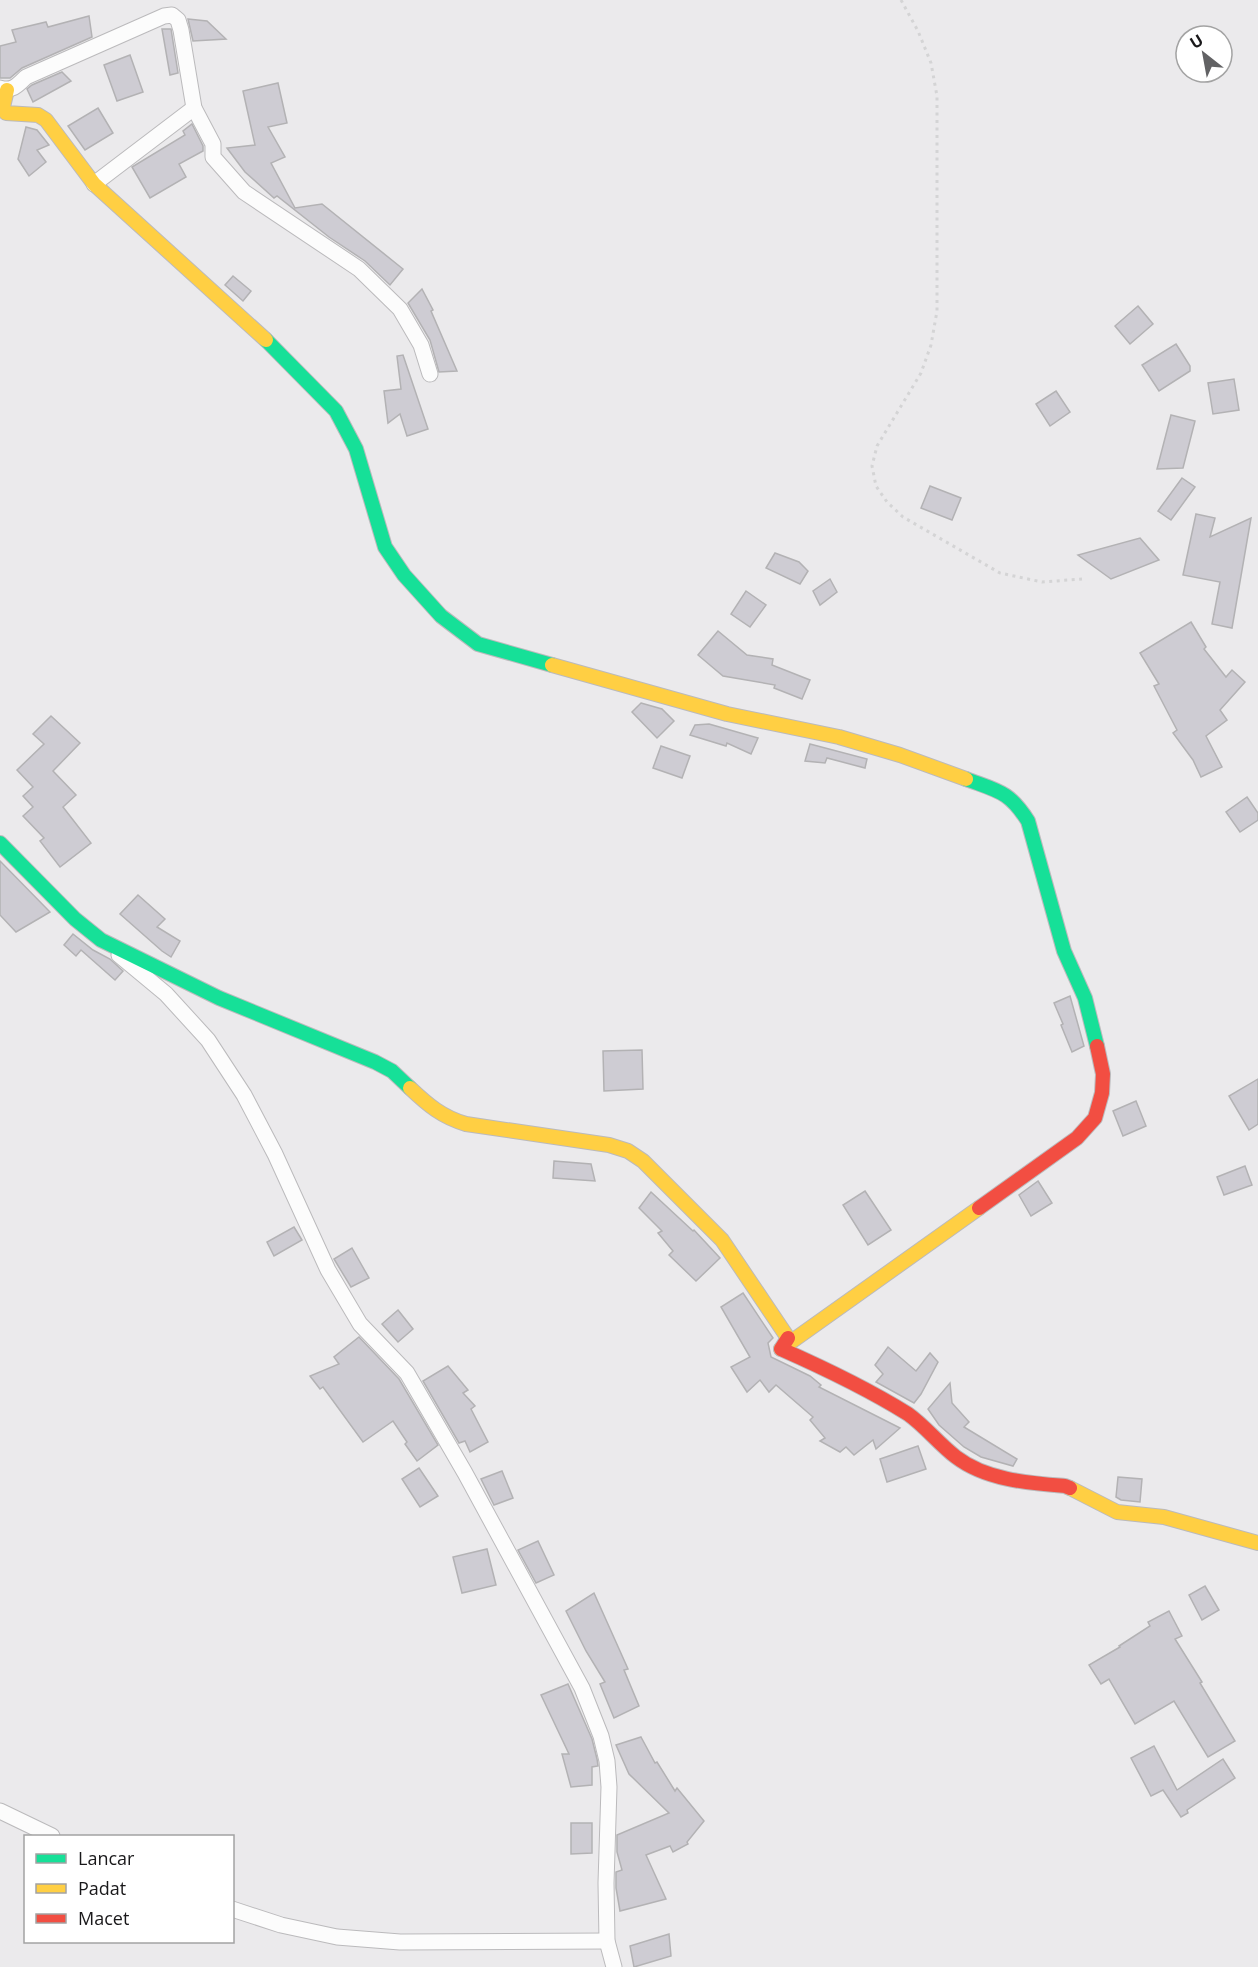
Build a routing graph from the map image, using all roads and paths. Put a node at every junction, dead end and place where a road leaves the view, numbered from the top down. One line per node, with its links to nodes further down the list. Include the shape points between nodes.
1 (901, 0): 6 (path, via 931,63 937,96 937,311 921,373 877,446 872,466 876,486 903,517 1000,573 1042,582)
2 (4, 89): 3 (street, via 15,88 26,77 172,15 181,30); 4 (street, via 4,111 42,117)
3 (195, 108): 4 (street); 5 (street, via 213,144 213,157 244,192 359,269 400,309 421,345)
4 (94, 184): 9 (street, via 265,339 336,411 356,449 385,547 441,616 478,644 727,714 839,737 900,755 999,791 1016,802 1028,821 1064,951 1092,1023 1103,1074 1095,1118 1077,1138)
5 (430, 374)
6 (1082, 579)
7 (0, 843): 8 (street)
8 (101, 940): 9 (street, via 219,998 375,1062 392,1071 449,1119 628,1151 643,1161 737,1260 788,1338); 14 (street, via 166,994 208,1040 244,1095 328,1270 360,1323 407,1373 582,1688 607,1761)
9 (781, 1348): 10 (street, via 909,1415 956,1457 975,1468 1015,1480 1065,1486 1117,1512 1164,1517)
10 (1258, 1543)
11 (0, 1811): 12 (street)
12 (50, 1835)
13 (234, 1910): 14 (street, via 281,1925 348,1938 400,1942)
14 (607, 1941): 15 (street)
15 (614, 1967)

